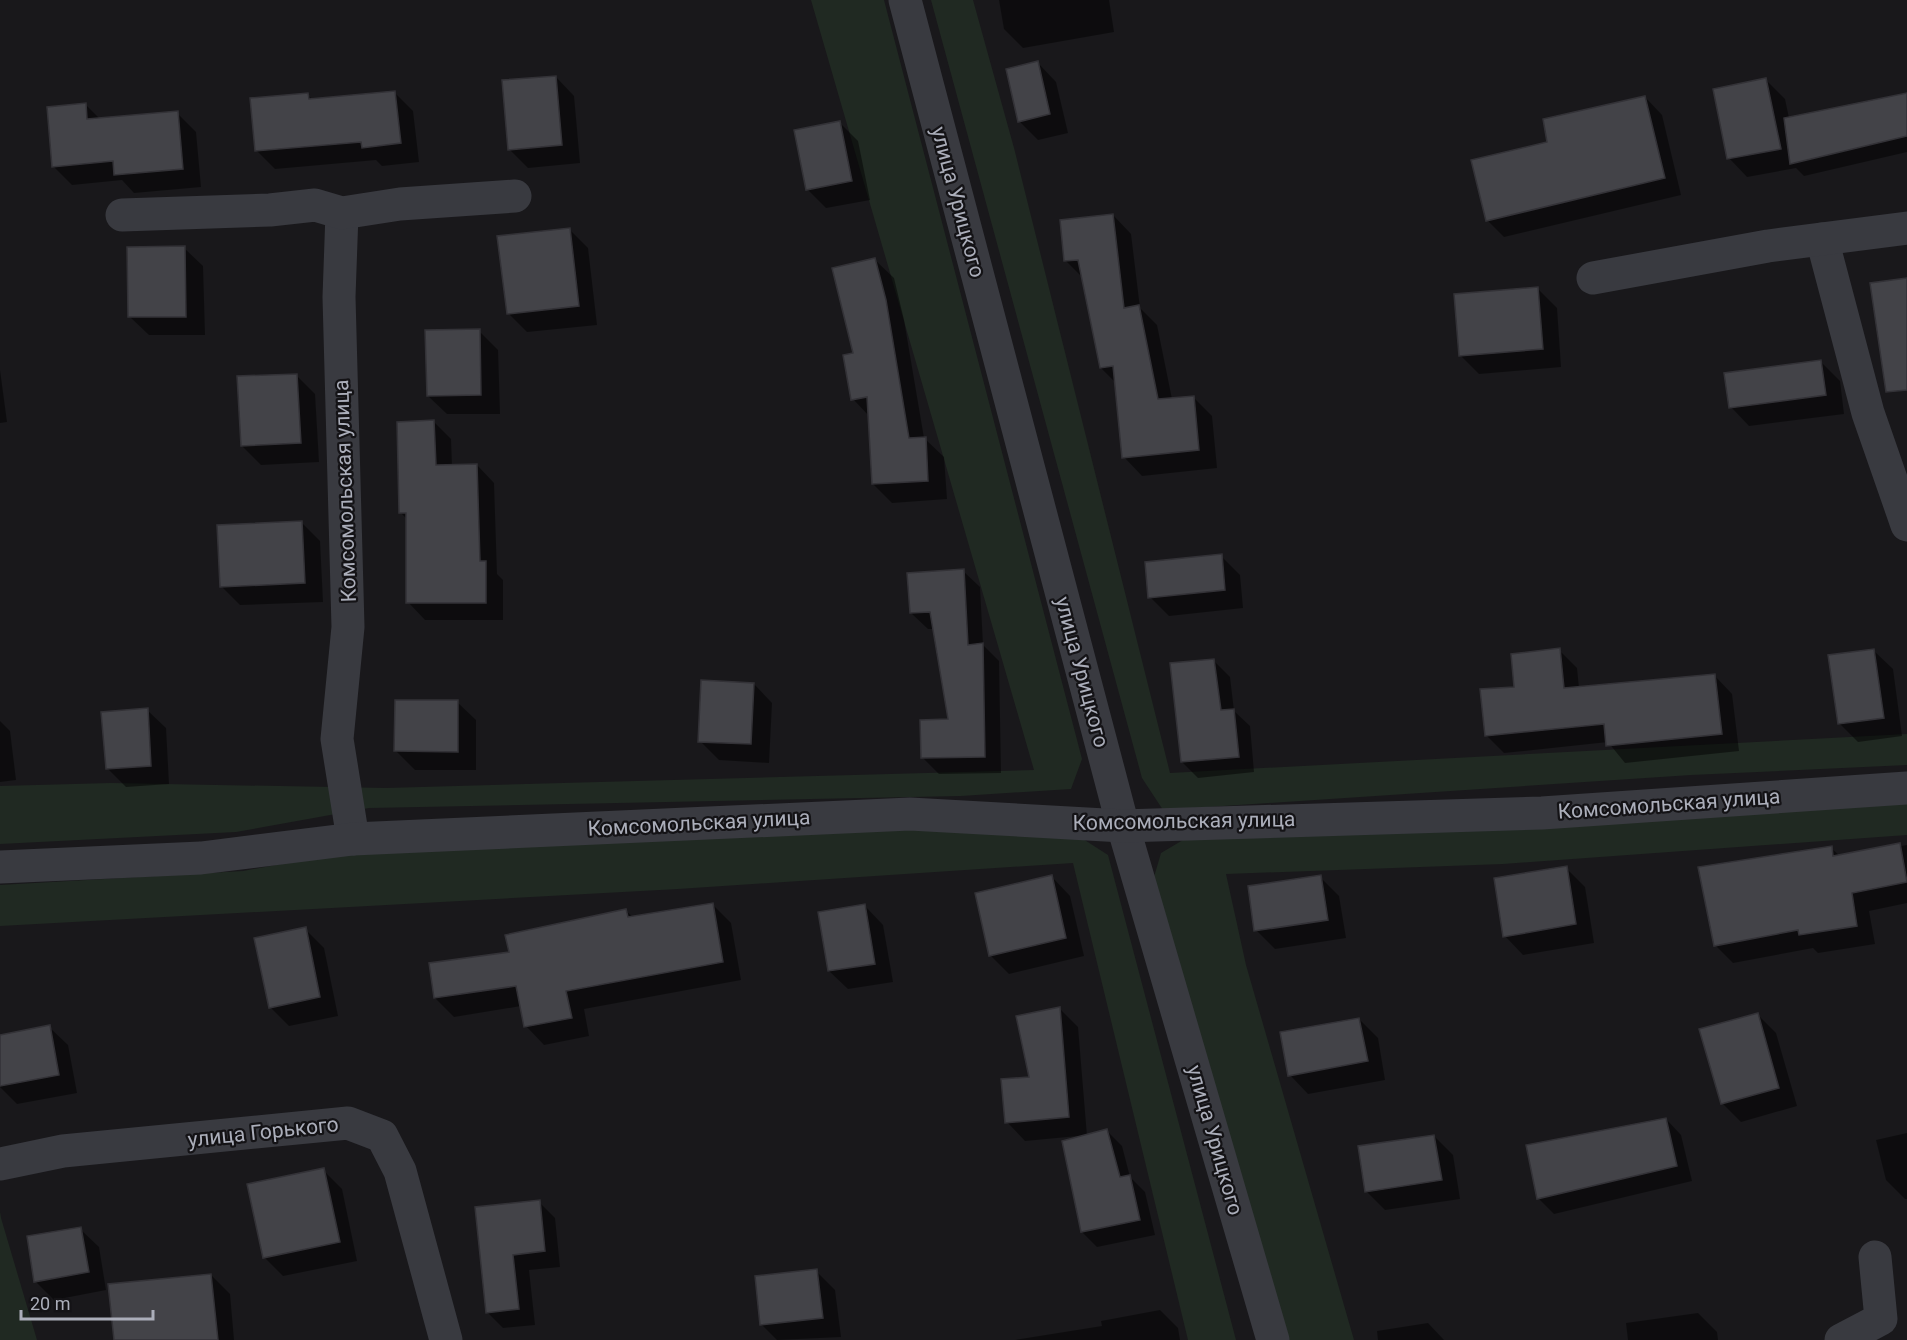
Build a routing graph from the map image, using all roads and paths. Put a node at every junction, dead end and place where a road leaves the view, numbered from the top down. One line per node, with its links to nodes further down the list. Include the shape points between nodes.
1 (905, 0): 10 (street, улица Урицкого)
2 (515, 196): 3 (street, via 400,204)
3 (342, 213): 4 (street, via 315,205); 11 (street, Комсомольская улица, via 339,297 348,627 337,739)
4 (122, 215)
5 (1907, 228): 6 (street)
6 (1822, 239): 7 (street); 8 (street, via 1868,413)
7 (1593, 278)
8 (1907, 525)
9 (1907, 788): 10 (street, Комсомольская улица, via 1542,813)
10 (1123, 826): 11 (street, Комсомольская улица, via 910,814); 16 (street, улица Урицкого)
11 (353, 839): 12 (street, Комсомольская улица, via 201,858)
12 (0, 867)
13 (0, 1164): 15 (street, улица Горького, via 63,1151 348,1123 382,1136 400,1171)
14 (1875, 1257): 17 (street, via 1881,1319)
15 (446, 1340)
16 (1273, 1340)
17 (1841, 1340)

